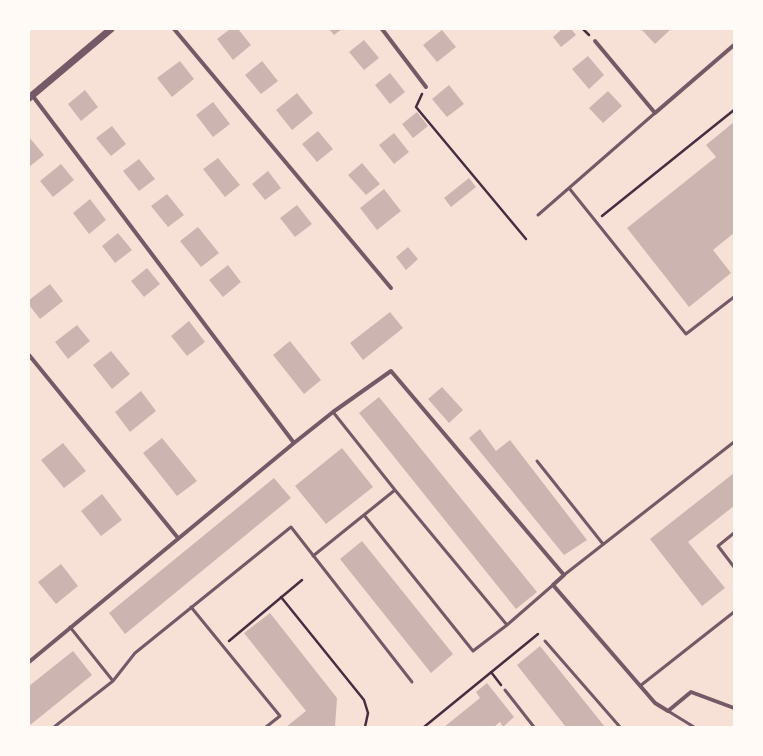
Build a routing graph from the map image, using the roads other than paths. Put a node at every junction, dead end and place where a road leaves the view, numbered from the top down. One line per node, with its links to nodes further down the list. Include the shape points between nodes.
1 (111, 29): 7 (street)
2 (174, 29): 11 (street)
3 (382, 29): 6 (street)
4 (595, 41): 8 (street)
5 (734, 45): 8 (street)
6 (426, 87)
7 (30, 96): 16 (street)
8 (655, 113): 9 (lane)
9 (569, 188): 10 (lane); 12 (lane, via 686,334)
10 (538, 215)
11 (391, 288)
12 (734, 297)
13 (29, 355): 21 (street)
14 (334, 412): 16 (street); 18 (lane); 25 (street, via 391,371)
15 (734, 442): 22 (lane)
16 (294, 443): 21 (street)
17 (537, 461): 22 (lane)
18 (395, 490): 19 (lane); 29 (lane)
19 (364, 515): 23 (lane); 29 (lane, via 473,651)
20 (734, 533): 24 (lane, via 718,546)
21 (178, 538): 30 (street)
22 (603, 544): 25 (lane)
23 (313, 556): 27 (lane, via 291,527); 34 (lane)
24 (734, 566)
25 (564, 575): 26 (street)
26 (553, 585): 29 (lane); 35 (street)
27 (191, 607): 33 (lane, via 135,653); 40 (lane, via 280,716)
28 (734, 612): 35 (lane)
29 (507, 625)
30 (70, 627): 32 (street); 33 (lane)
31 (545, 641): 42 (lane)
32 (29, 662)
33 (113, 681): 39 (lane)
34 (412, 682)
35 (640, 686): 38 (street, via 655,703)
36 (505, 690): 41 (lane)
37 (734, 708): 38 (street, via 691,692)
38 (668, 711): 43 (lane)
39 (54, 727)
40 (266, 727)
41 (534, 727)
42 (620, 727)
43 (694, 727)

